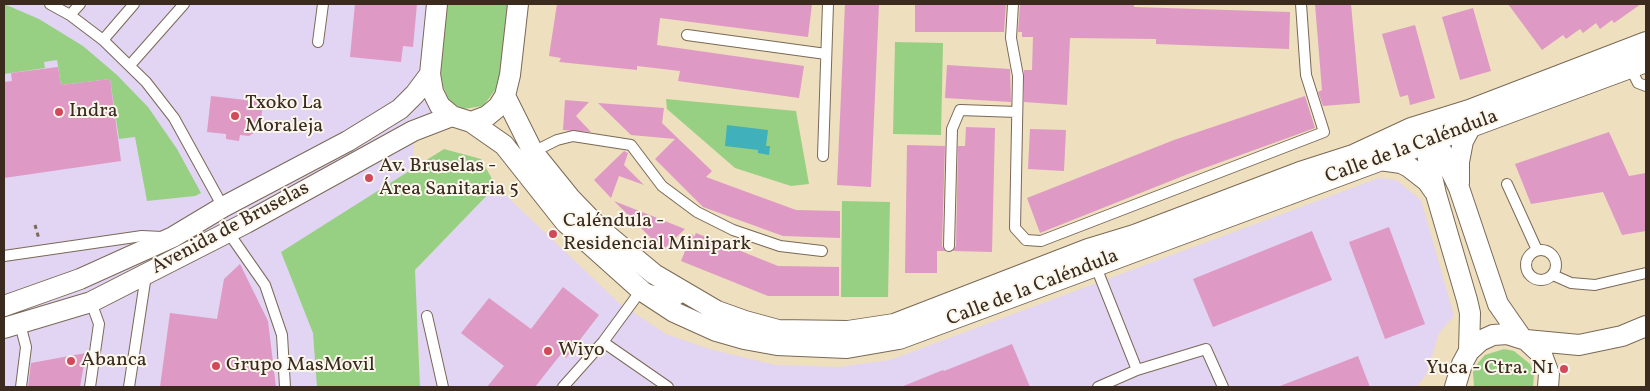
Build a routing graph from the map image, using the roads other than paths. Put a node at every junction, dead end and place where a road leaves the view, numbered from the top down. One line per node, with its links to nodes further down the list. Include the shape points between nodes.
1 (50, 4): 11 (lane)
2 (80, 4): 11 (lane)
3 (134, 4): 13 (lane)
4 (184, 4): 18 (lane)
5 (323, 4): 14 (lane)
6 (437, 4): 20 (street)
7 (518, 4): 23 (street)
8 (828, 4): 17 (lane)
9 (1013, 4): 24 (lane, via 1011,38 1018,76)
10 (1301, 4): 24 (lane, via 1306,75 1324,132 1040,241 1026,240 1015,228)
11 (70, 15): 13 (lane)
12 (687, 35): 17 (lane)
13 (103, 40): 18 (lane)
14 (318, 42)
15 (1646, 42): 21 (street, Calle de la Caléndula)
16 (1646, 48): 19 (lane, via 1634,57)
17 (826, 54): 31 (lane)
18 (130, 64): 36 (lane, via 174,118)
19 (1639, 64): 21 (lane, via 1612,61); 22 (lane, via 1638,83); 26 (street, Calle de la Caléndula)
20 (430, 74): 25 (street, via 440,106); 36 (street, Avenida de Bruselas, via 400,109 348,141)
21 (1555, 77): 26 (street, Calle de la Caléndula)
22 (1646, 86)
23 (506, 96): 27 (street, via 487,116); 29 (street, Calle de la Caléndula)
24 (1017, 112): 40 (lane, via 960,110 952,129)
25 (452, 116): 27 (street, Calle de la Caléndula); 37 (street, Avenida de Bruselas, via 405,135)
26 (1470, 119): 28 (street, via 1439,128); 30 (street, Calle de la Caléndula, via 1411,128); 33 (street, via 1459,162)
27 (471, 122): 49 (street, Calle de la Caléndula, via 504,145 565,222)
28 (1429, 141): 30 (street, Calle de la Caléndula); 33 (street, via 1442,152); 34 (street, via 1428,159)
29 (534, 152): 35 (street, Calle de la Caléndula); 42 (lane, via 573,136 630,145 662,186 697,212 733,230 780,246)
30 (1375, 154): 34 (street, via 1409,167 1427,181); 38 (street, Calle de la Caléndula); 44 (street, Calle de la Caléndula)
31 (823, 156)
32 (1507, 184): 41 (lane)
33 (1459, 188): 56 (street, via 1498,304)
34 (1436, 194): 58 (street, via 1470,313)
35 (571, 199): 49 (lane, via 638,275); 52 (street, Calle de la Caléndula, via 600,229 654,274)
36 (223, 207): 39 (street, Avenida de Bruselas)
37 (228, 232): 46 (street, Avenida de Bruselas); 64 (lane, via 265,285 282,335)
38 (1134, 235): 44 (lane, via 1104,254); 48 (street, Calle de la Caléndula)
39 (173, 237): 43 (lane, via 142,236); 51 (street, Avenida de Bruselas, via 80,279)
40 (949, 246)
41 (1537, 250): 47 (lane, via 1546,251 1554,257); 47 (lane, via 1526,261 1530,276 1539,281)
42 (822, 251)
43 (4, 256)
44 (1096, 267): 48 (lane, via 1081,262); 49 (street, Calle de la Caléndula, via 899,339 847,348 776,345 716,331 674,312); 59 (lane)
45 (1646, 273): 47 (lane, via 1595,285 1571,283)
46 (146, 275): 50 (street, Avenida de Bruselas); 63 (lane)
47 (1553, 275)
48 (1015, 277): 52 (street, Calle de la Caléndula, via 894,324 848,331 778,330)
49 (642, 291): 52 (lane, via 664,292 692,306); 57 (lane)
50 (91, 302): 54 (street, Avenida de Bruselas); 62 (lane, via 99,324)
51 (4, 306)
52 (717, 311)
53 (427, 316): 65 (lane)
54 (12, 326): 61 (lane, via 26,347)
55 (1646, 326): 56 (street, via 1622,336 1579,345)
56 (1524, 339): 58 (street, via 1507,334 1492,336); 70 (street, via 1535,346 1546,364)
57 (603, 342): 66 (lane); 67 (lane)
58 (1469, 351): 60 (street, via 1462,364)
59 (1137, 370): 68 (lane); 69 (lane, via 1206,349)
60 (1458, 384)
61 (21, 387)
62 (90, 387)
63 (129, 387)
64 (285, 387)
65 (443, 387)
66 (563, 387)
67 (668, 387)
68 (1098, 387)
69 (1223, 387)
70 (1548, 387)

